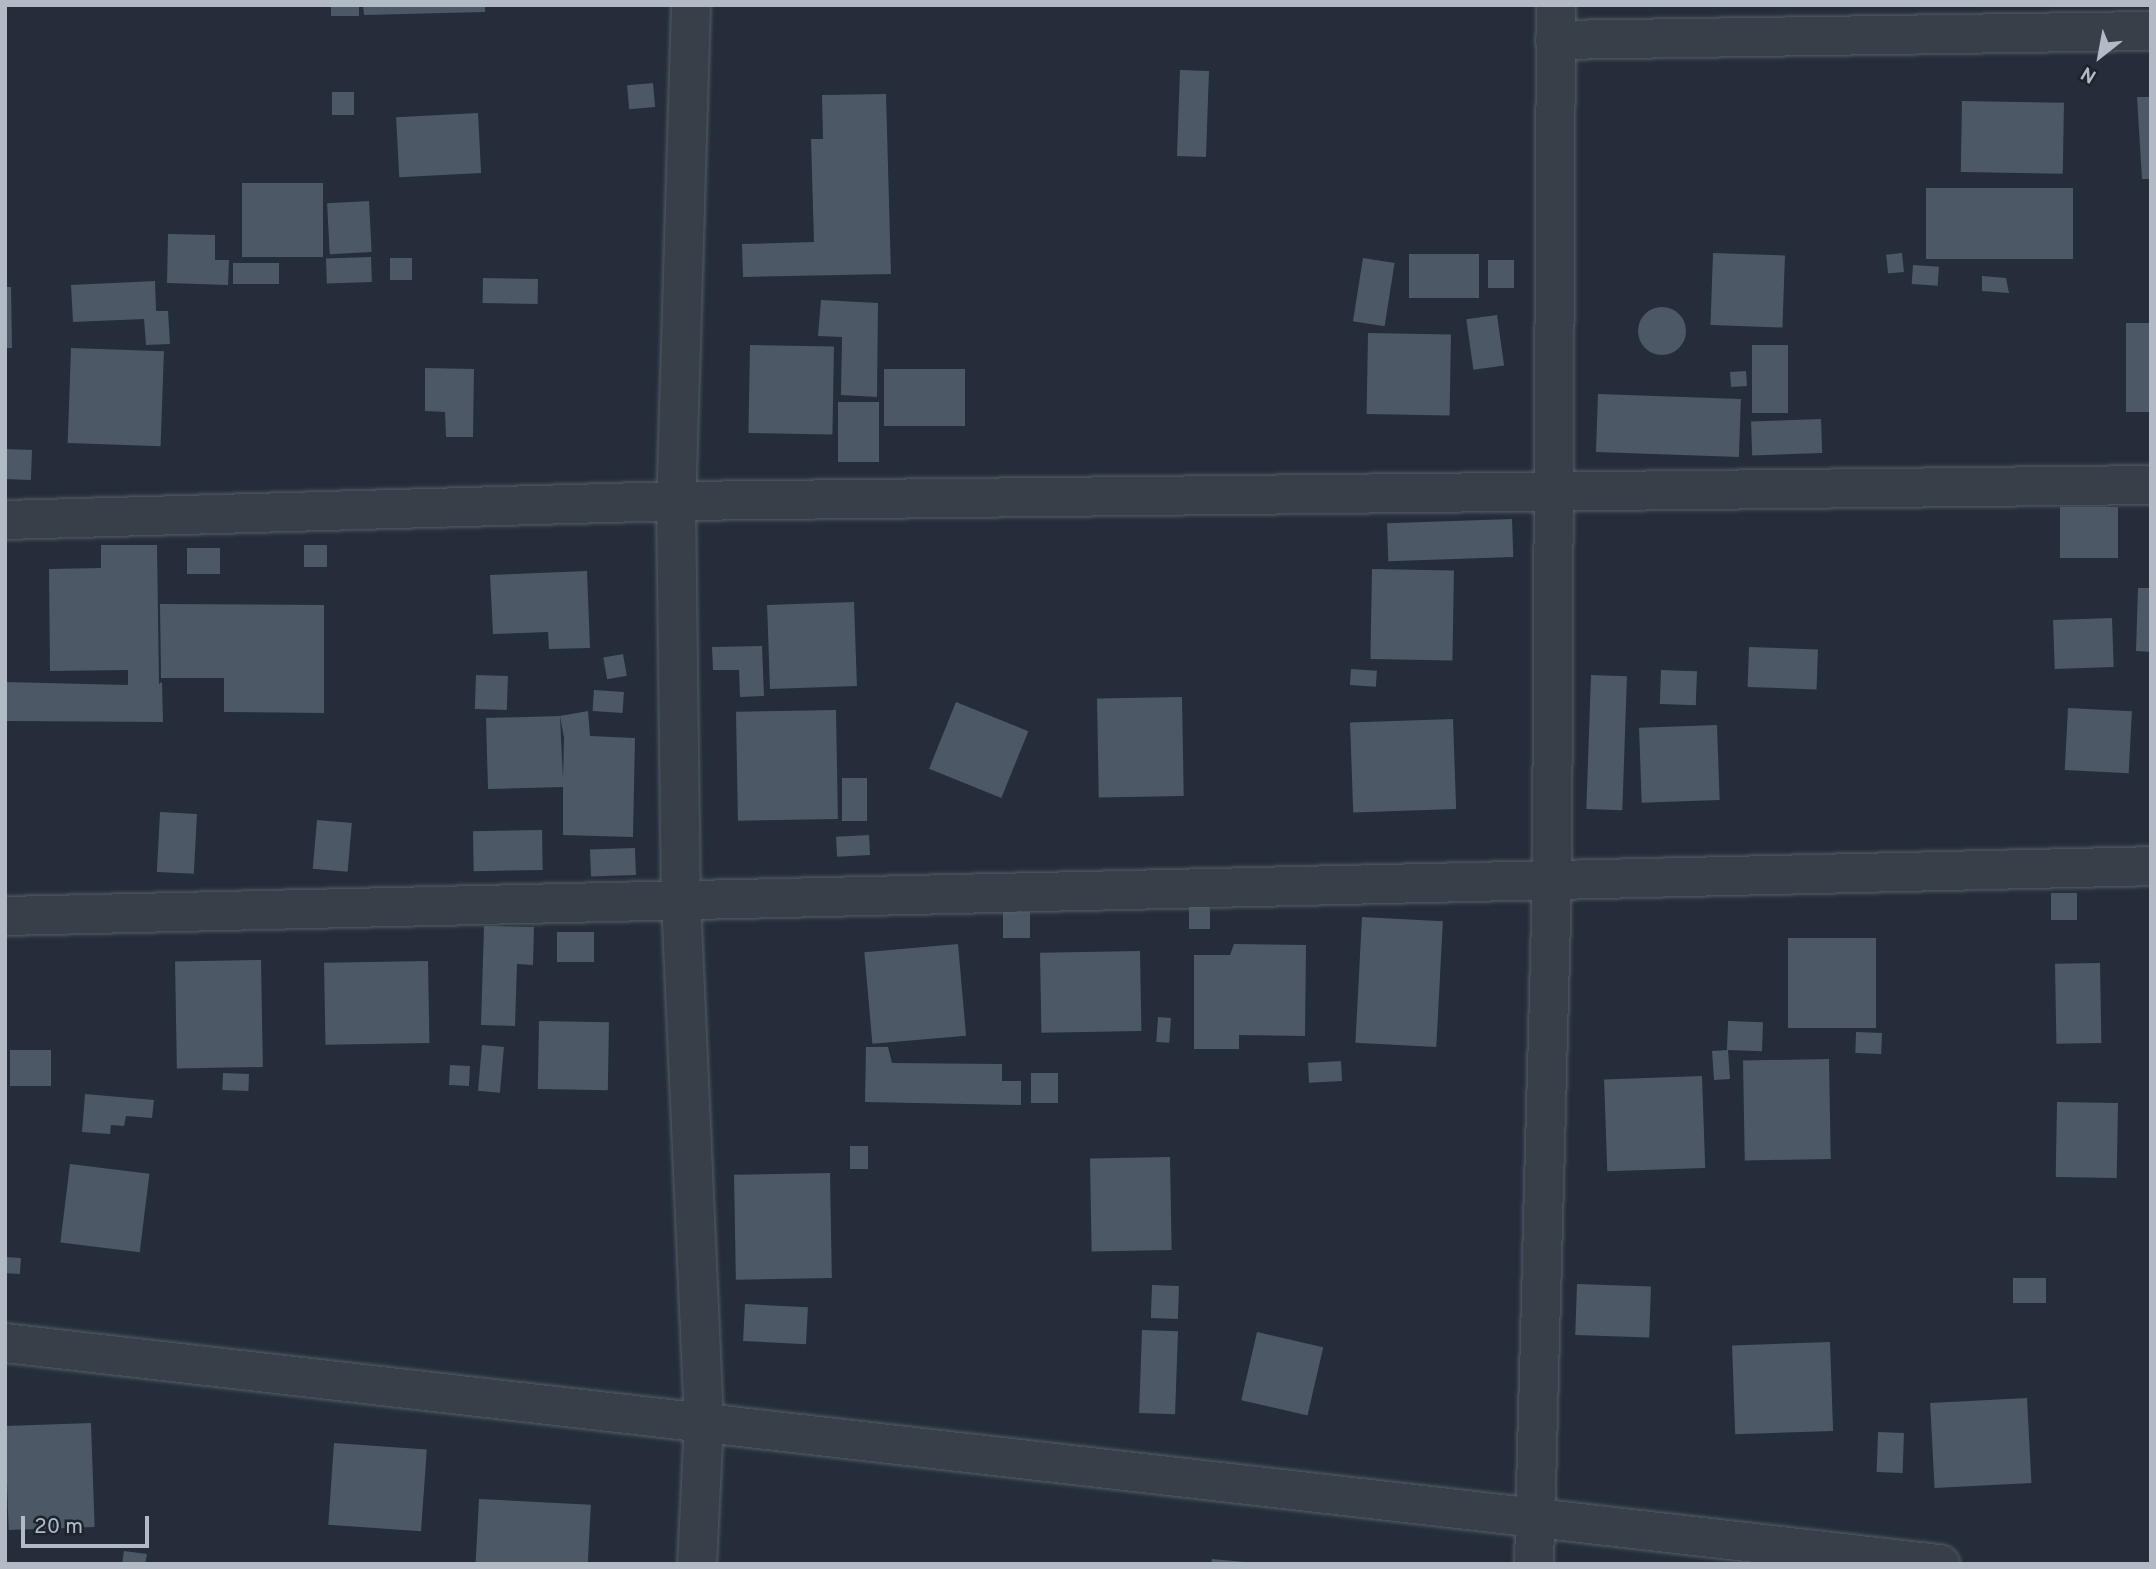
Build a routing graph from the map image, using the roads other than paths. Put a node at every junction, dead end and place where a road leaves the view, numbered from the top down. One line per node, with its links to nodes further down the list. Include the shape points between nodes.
1 (691, 5): 6 (street)
2 (1556, 22): 3 (street); 5 (street)
3 (2151, 31)
4 (2151, 485): 5 (street)
5 (1555, 490): 6 (street); 9 (street)
6 (676, 501): 7 (street); 10 (street)
7 (5, 520)
8 (2151, 866): 9 (street)
9 (1552, 880): 10 (street); 14 (street)
10 (681, 899): 11 (street); 13 (street)
11 (5, 916)
12 (5, 1343): 13 (street)
13 (704, 1422): 14 (street); 15 (street)
14 (1535, 1517): 16 (street); 17 (street)
15 (697, 1564)
16 (1534, 1564)
17 (1940, 1564)

